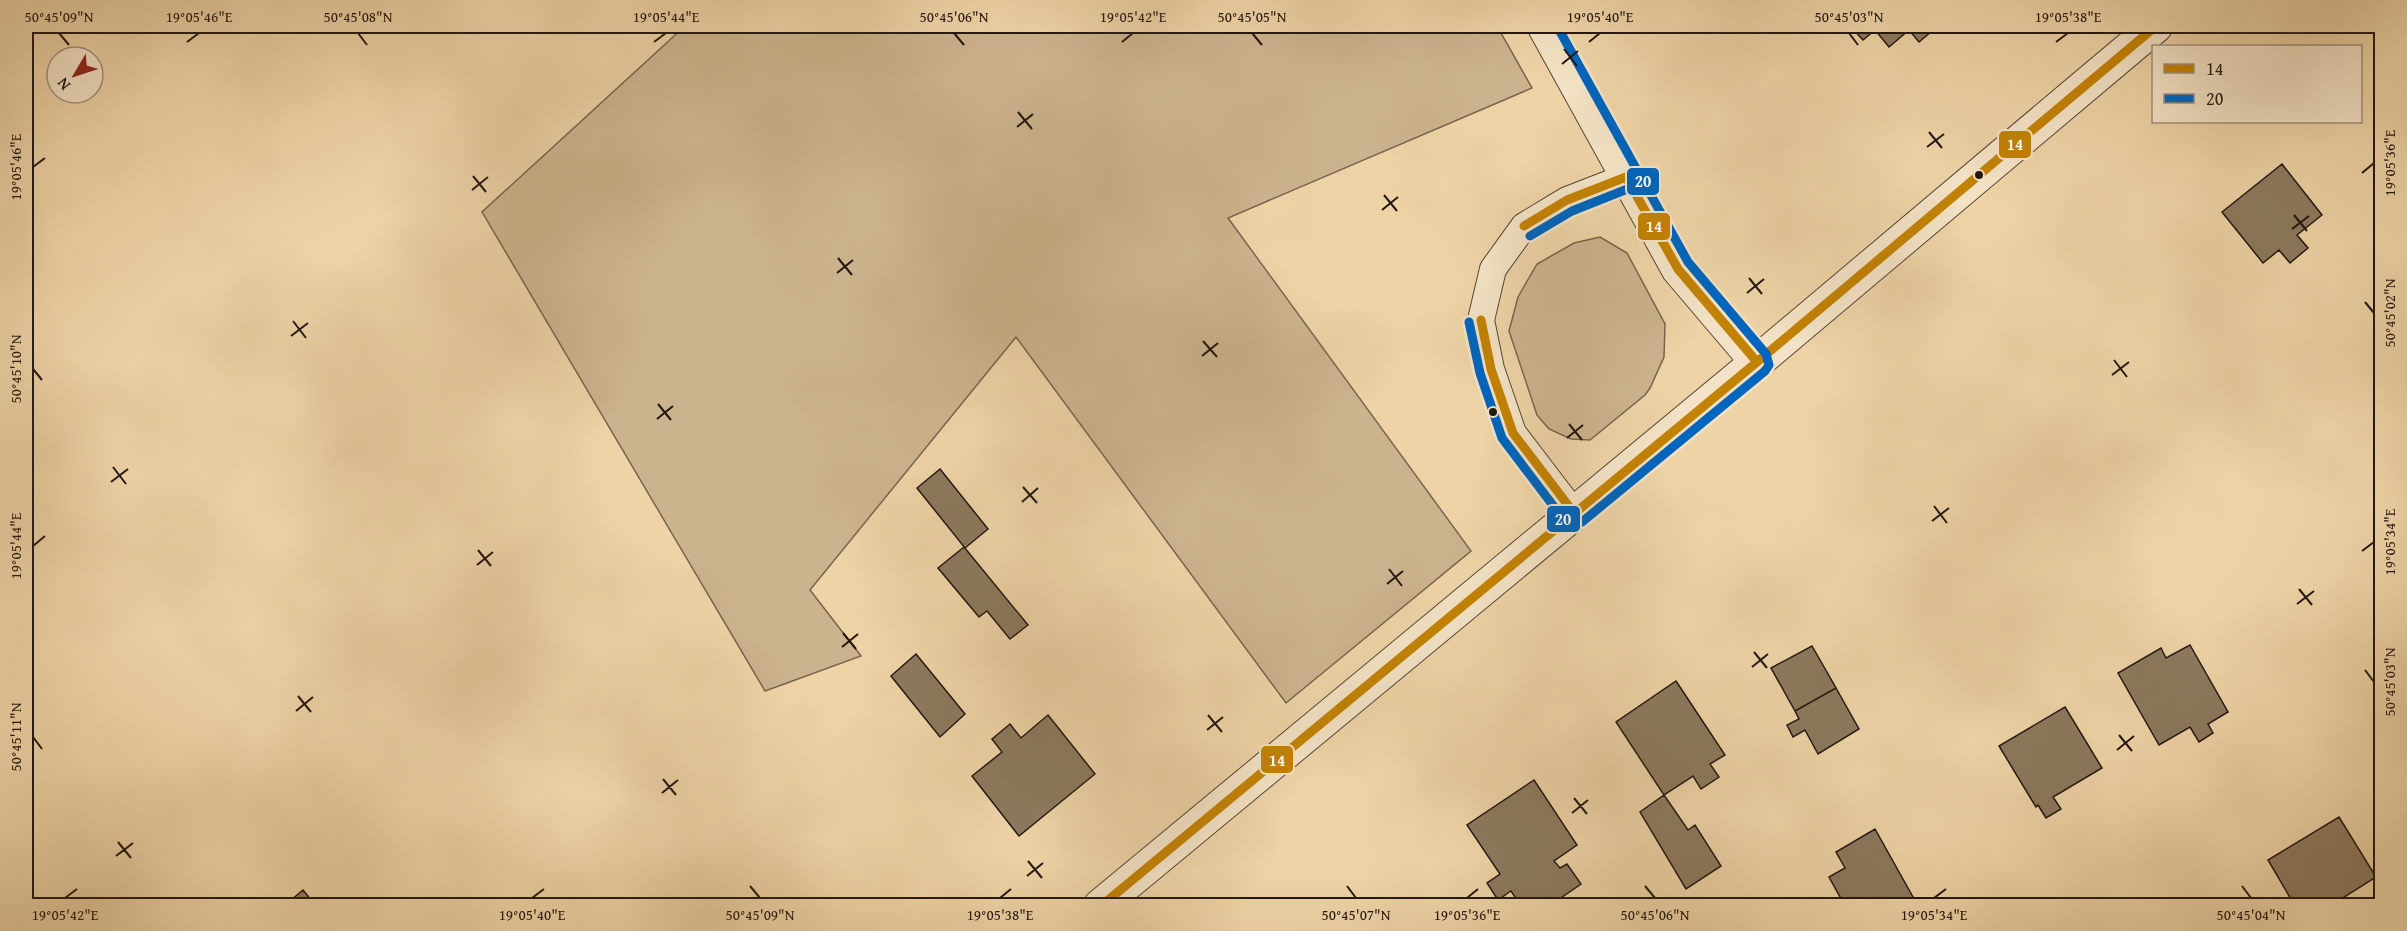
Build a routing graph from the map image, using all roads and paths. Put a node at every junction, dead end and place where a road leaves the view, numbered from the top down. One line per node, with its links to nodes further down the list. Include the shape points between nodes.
1 (1544, 26): 3 (street)
2 (2156, 26): 4 (street)
3 (1626, 177): 4 (street, via 1678,269); 5 (lane, via 1567,200 1524,226 1493,269 1481,320 1491,369 1513,433)
4 (1757, 362): 5 (street)
5 (1574, 513): 6 (street)
6 (1100, 906)

